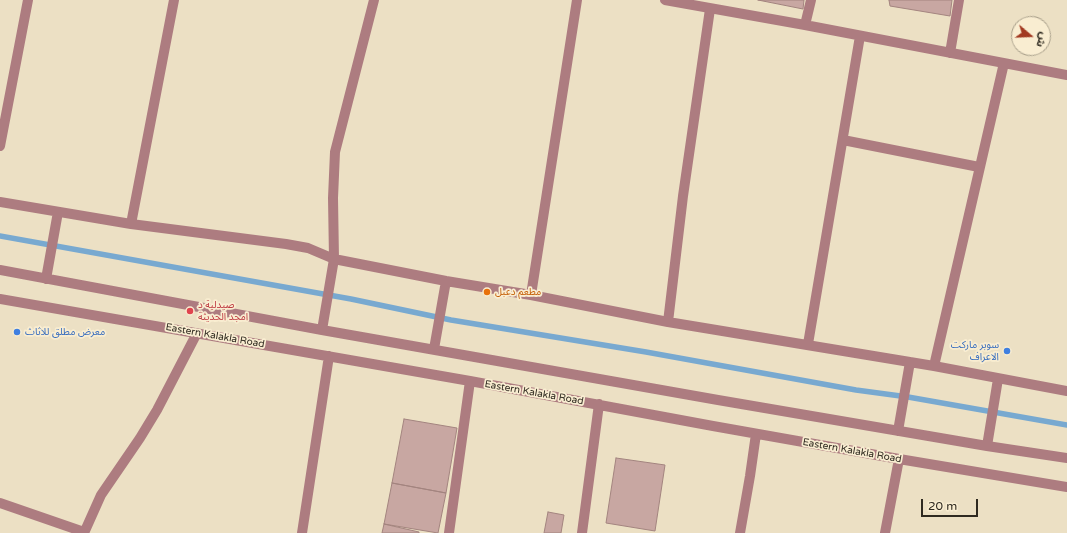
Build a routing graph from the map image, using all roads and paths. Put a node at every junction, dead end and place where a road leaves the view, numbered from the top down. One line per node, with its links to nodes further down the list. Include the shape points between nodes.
1 (28, 0): 15 (street)
2 (174, 0): 19 (street)
3 (374, 0): 20 (street, via 335,152)
4 (577, 0): 24 (street)
5 (665, 0): 8 (street)
6 (811, 0): 9 (street)
7 (959, 0): 11 (street)
8 (710, 9): 9 (street); 26 (street)
9 (806, 25): 10 (street)
10 (860, 36): 11 (street); 14 (street)
11 (950, 53): 12 (street)
12 (1004, 63): 13 (street); 16 (street)
13 (1067, 75)
14 (843, 140): 16 (street); 29 (street)
15 (0, 146)
16 (979, 167): 33 (street)
17 (0, 202): 18 (street)
18 (58, 212): 19 (street); 22 (street)
19 (131, 224): 20 (street, via 286,244 308,248)
20 (334, 259): 23 (street); 27 (street)
21 (0, 270): 22 (street)
22 (46, 279): 27 (street)
23 (446, 281): 24 (street); 30 (street)
24 (531, 295): 26 (street)
25 (0, 299): 28 (street, Eastern Kalakla Road)
26 (668, 322): 29 (street)
27 (322, 330): 30 (street)
28 (197, 333): 31 (street, Eastern Kalakla Road); 45 (street, via 157,410 102,496)
29 (808, 344): 32 (street)
30 (434, 349): 38 (street)
31 (329, 356): 35 (street, Eastern Kalakla Road); 46 (street)
32 (910, 362): 33 (street); 38 (street)
33 (934, 366): 34 (street)
34 (998, 379): 36 (street); 40 (street)
35 (470, 381): 37 (street, Eastern Kalakla Road); 47 (street)
36 (1067, 391)
37 (599, 404): 39 (street, Eastern Kalakla Road); 48 (street)
38 (898, 431): 40 (street)
39 (756, 434): 42 (street, Eastern Kalakla Road); 49 (street)
40 (987, 446): 41 (street)
41 (1067, 458)
42 (899, 459): 43 (street, Eastern Kalakla Road); 50 (street)
43 (1067, 487)
44 (0, 503): 45 (street)
45 (84, 532)
46 (302, 533)
47 (449, 533)
48 (582, 533)
49 (740, 533)
50 (885, 533)

